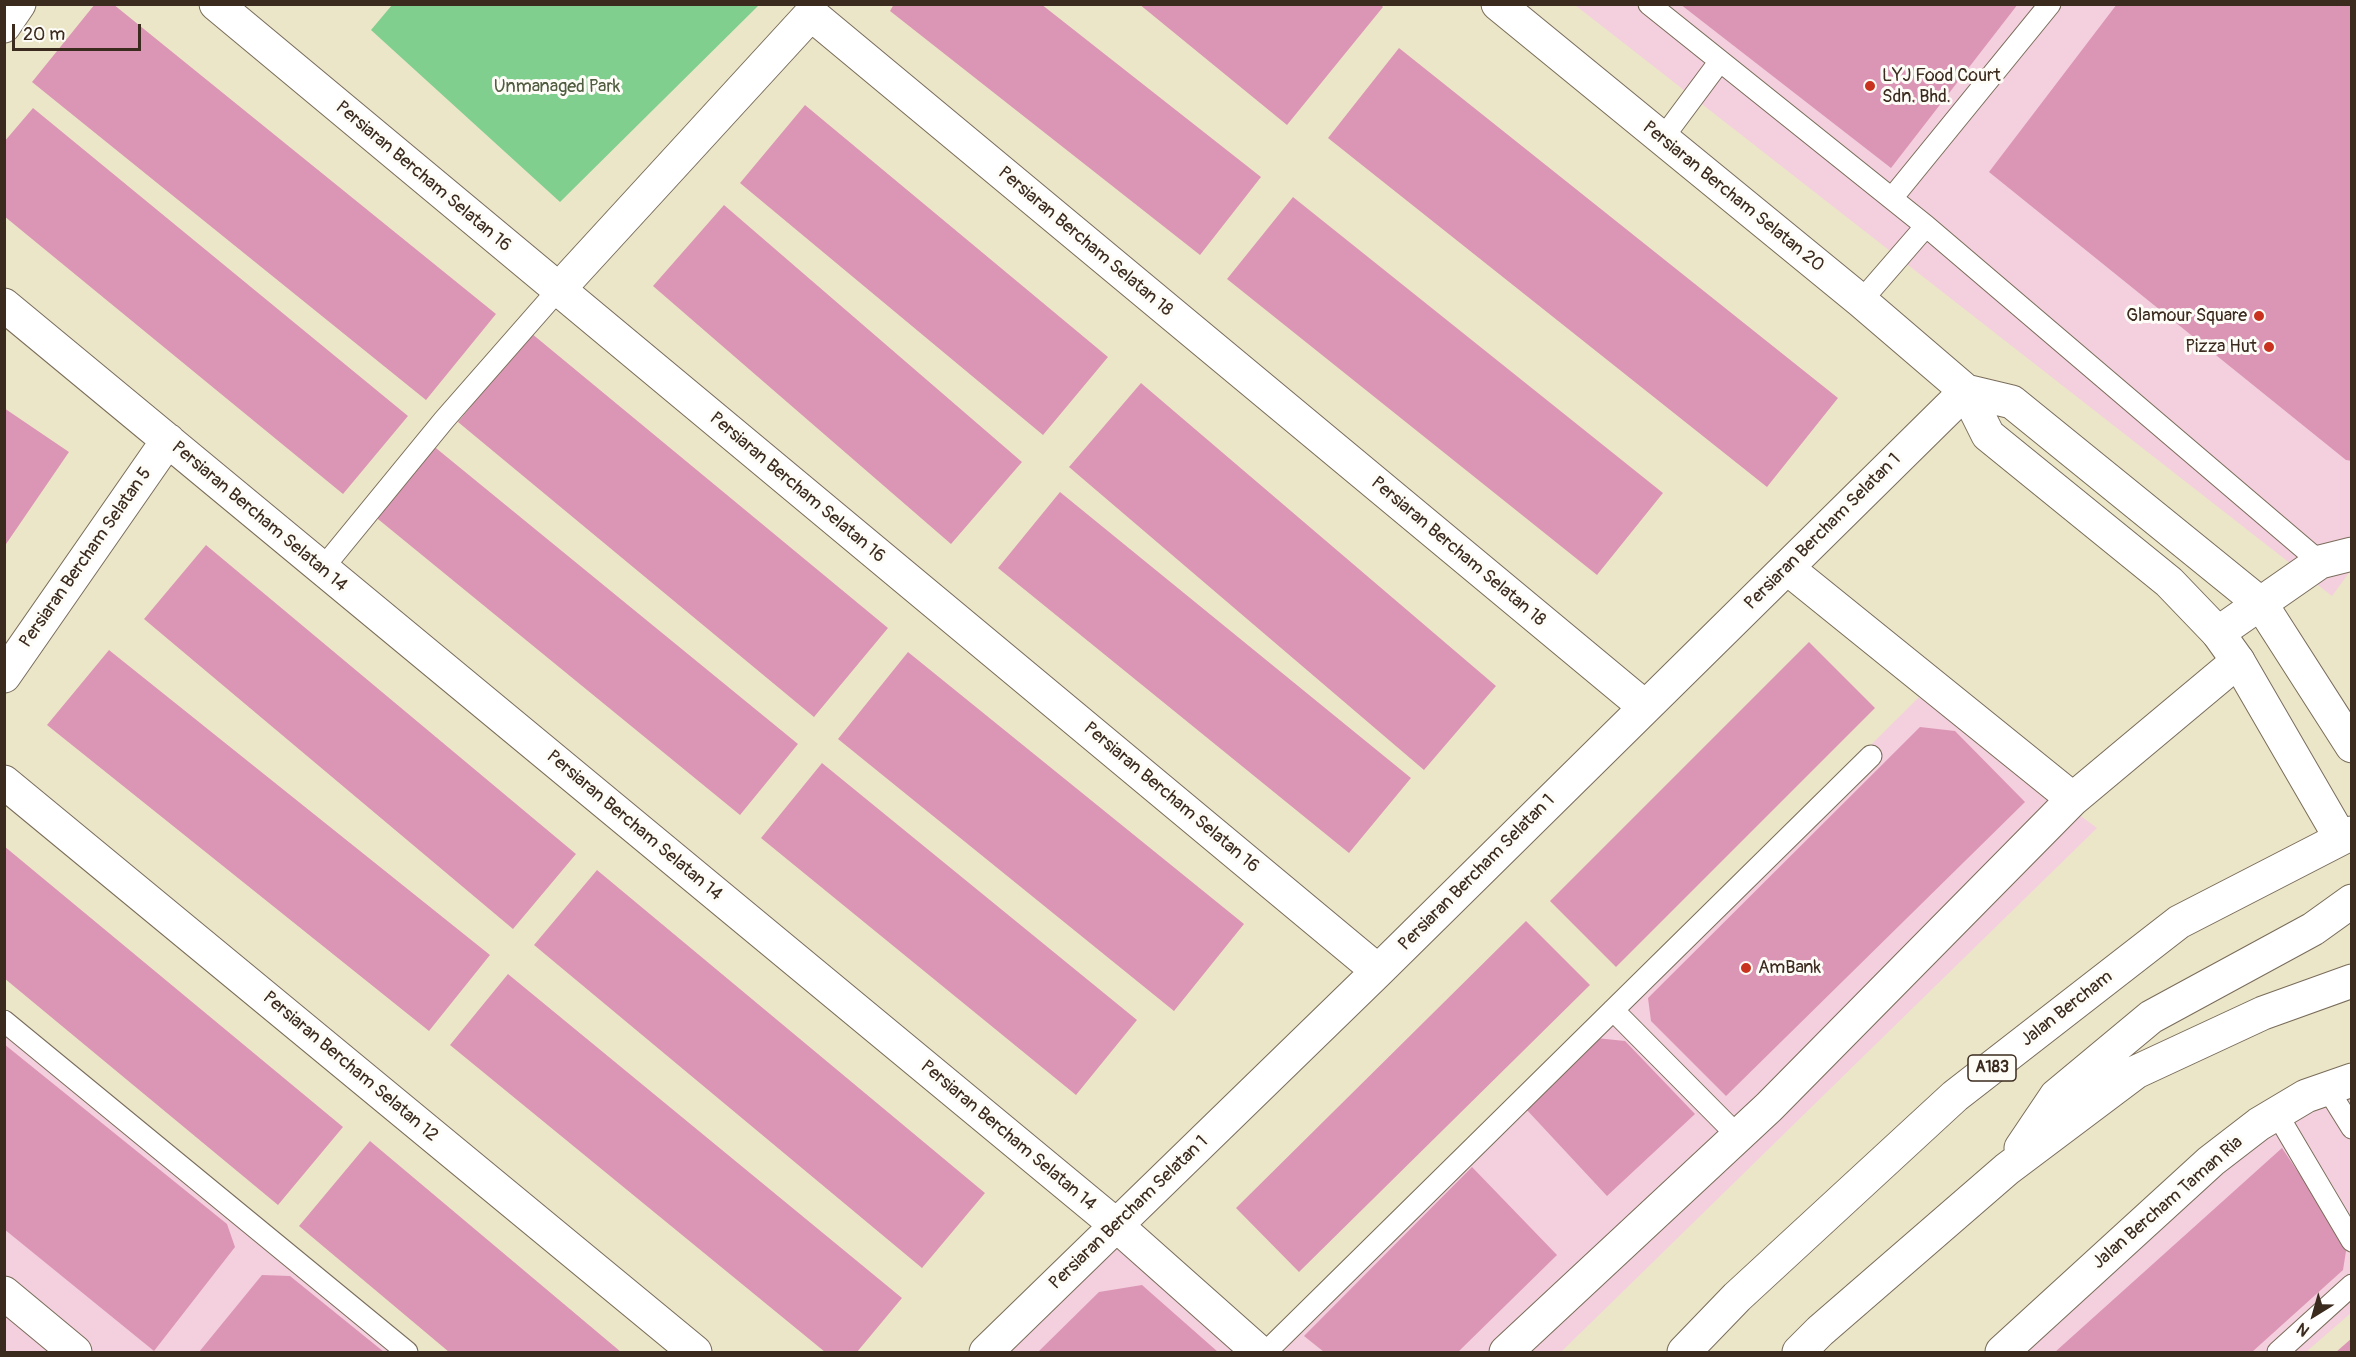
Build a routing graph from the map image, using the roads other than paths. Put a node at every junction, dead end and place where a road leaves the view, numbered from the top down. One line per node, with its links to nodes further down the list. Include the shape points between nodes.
1 (19, 4): 7 (street)
2 (216, 4): 12 (street, Persiaran Bercham Selatan 16)
3 (1498, 4): 9 (street, Persiaran Bercham Selatan 20)
4 (1650, 4): 8 (lane)
5 (2050, 4): 10 (lane)
6 (815, 10): 12 (street, Persiaran Bercham Selatan 18); 25 (street, Persiaran Bercham Selatan 18)
7 (4, 26)
8 (1720, 61): 9 (lane); 10 (lane)
9 (1662, 139): 13 (street, Persiaran Bercham Selatan 20)
10 (1892, 198): 11 (lane)
11 (1926, 226): 13 (lane); 18 (lane)
12 (558, 290): 20 (lane, via 444,420); 32 (street, Persiaran Bercham Selatan 16)
13 (1861, 301): 15 (street, Persiaran Bercham Selatan 20)
14 (4, 305): 16 (street, Persiaran Bercham Selatan 14)
15 (1966, 391): 19 (street, Persiaran Bercham Selatan 1); 21 (street, via 2012,402); 22 (street, via 1988,435 2169,582)
16 (168, 440): 20 (street, Persiaran Bercham Selatan 14); 24 (street, Persiaran Bercham Selatan 5)
17 (2352, 554): 18 (street)
18 (2320, 562): 21 (street)
19 (1787, 568): 25 (street, Persiaran Bercham Selatan 1); 29 (street)
20 (322, 569): 41 (street, Persiaran Bercham Selatan 14)
21 (2261, 604): 22 (street); 26 (street)
22 (2218, 633): 23 (street)
23 (2238, 661): 29 (street); 30 (street)
24 (4, 676)
25 (1646, 707): 32 (street, Persiaran Bercham Selatan 1)
26 (2352, 746)
27 (1871, 756): 34 (lane)
28 (4, 782): 47 (street, Persiaran Bercham Selatan 12)
29 (2073, 799): 39 (street)
30 (2348, 840): 52 (street, Jalan Bercham / A183, via 2179,922 1964,1089 1737,1297)
31 (2352, 901): 40 (street, via 2313,929 2151,1017 2056,1096)
32 (1378, 970): 41 (street, Persiaran Bercham Selatan 1)
33 (2352, 981): 40 (street, via 2262,1013 2136,1072)
34 (1613, 1010): 39 (lane); 50 (lane)
35 (4, 1021): 46 (lane)
36 (2339, 1084): 37 (street, Jalan Bercham Taman Ria, via 2306,1096); 38 (lane)
37 (2277, 1114): 42 (lane); 54 (street, Jalan Bercham Taman Ria, via 2211,1161)
38 (2352, 1128)
39 (1738, 1136): 51 (street)
40 (2007, 1170): 53 (street)
41 (1116, 1225): 48 (street, Persiaran Bercham Selatan 1); 49 (street, Persiaran Bercham Selatan 14)
42 (2352, 1240)
43 (2352, 1286): 55 (lane)
44 (4, 1293): 45 (street)
45 (75, 1353)
46 (407, 1353)
47 (695, 1353)
48 (986, 1353)
49 (1259, 1353)
50 (1266, 1353)
51 (1506, 1353)
52 (1684, 1353)
53 (1799, 1353)
54 (2001, 1353)
55 (2278, 1353)

